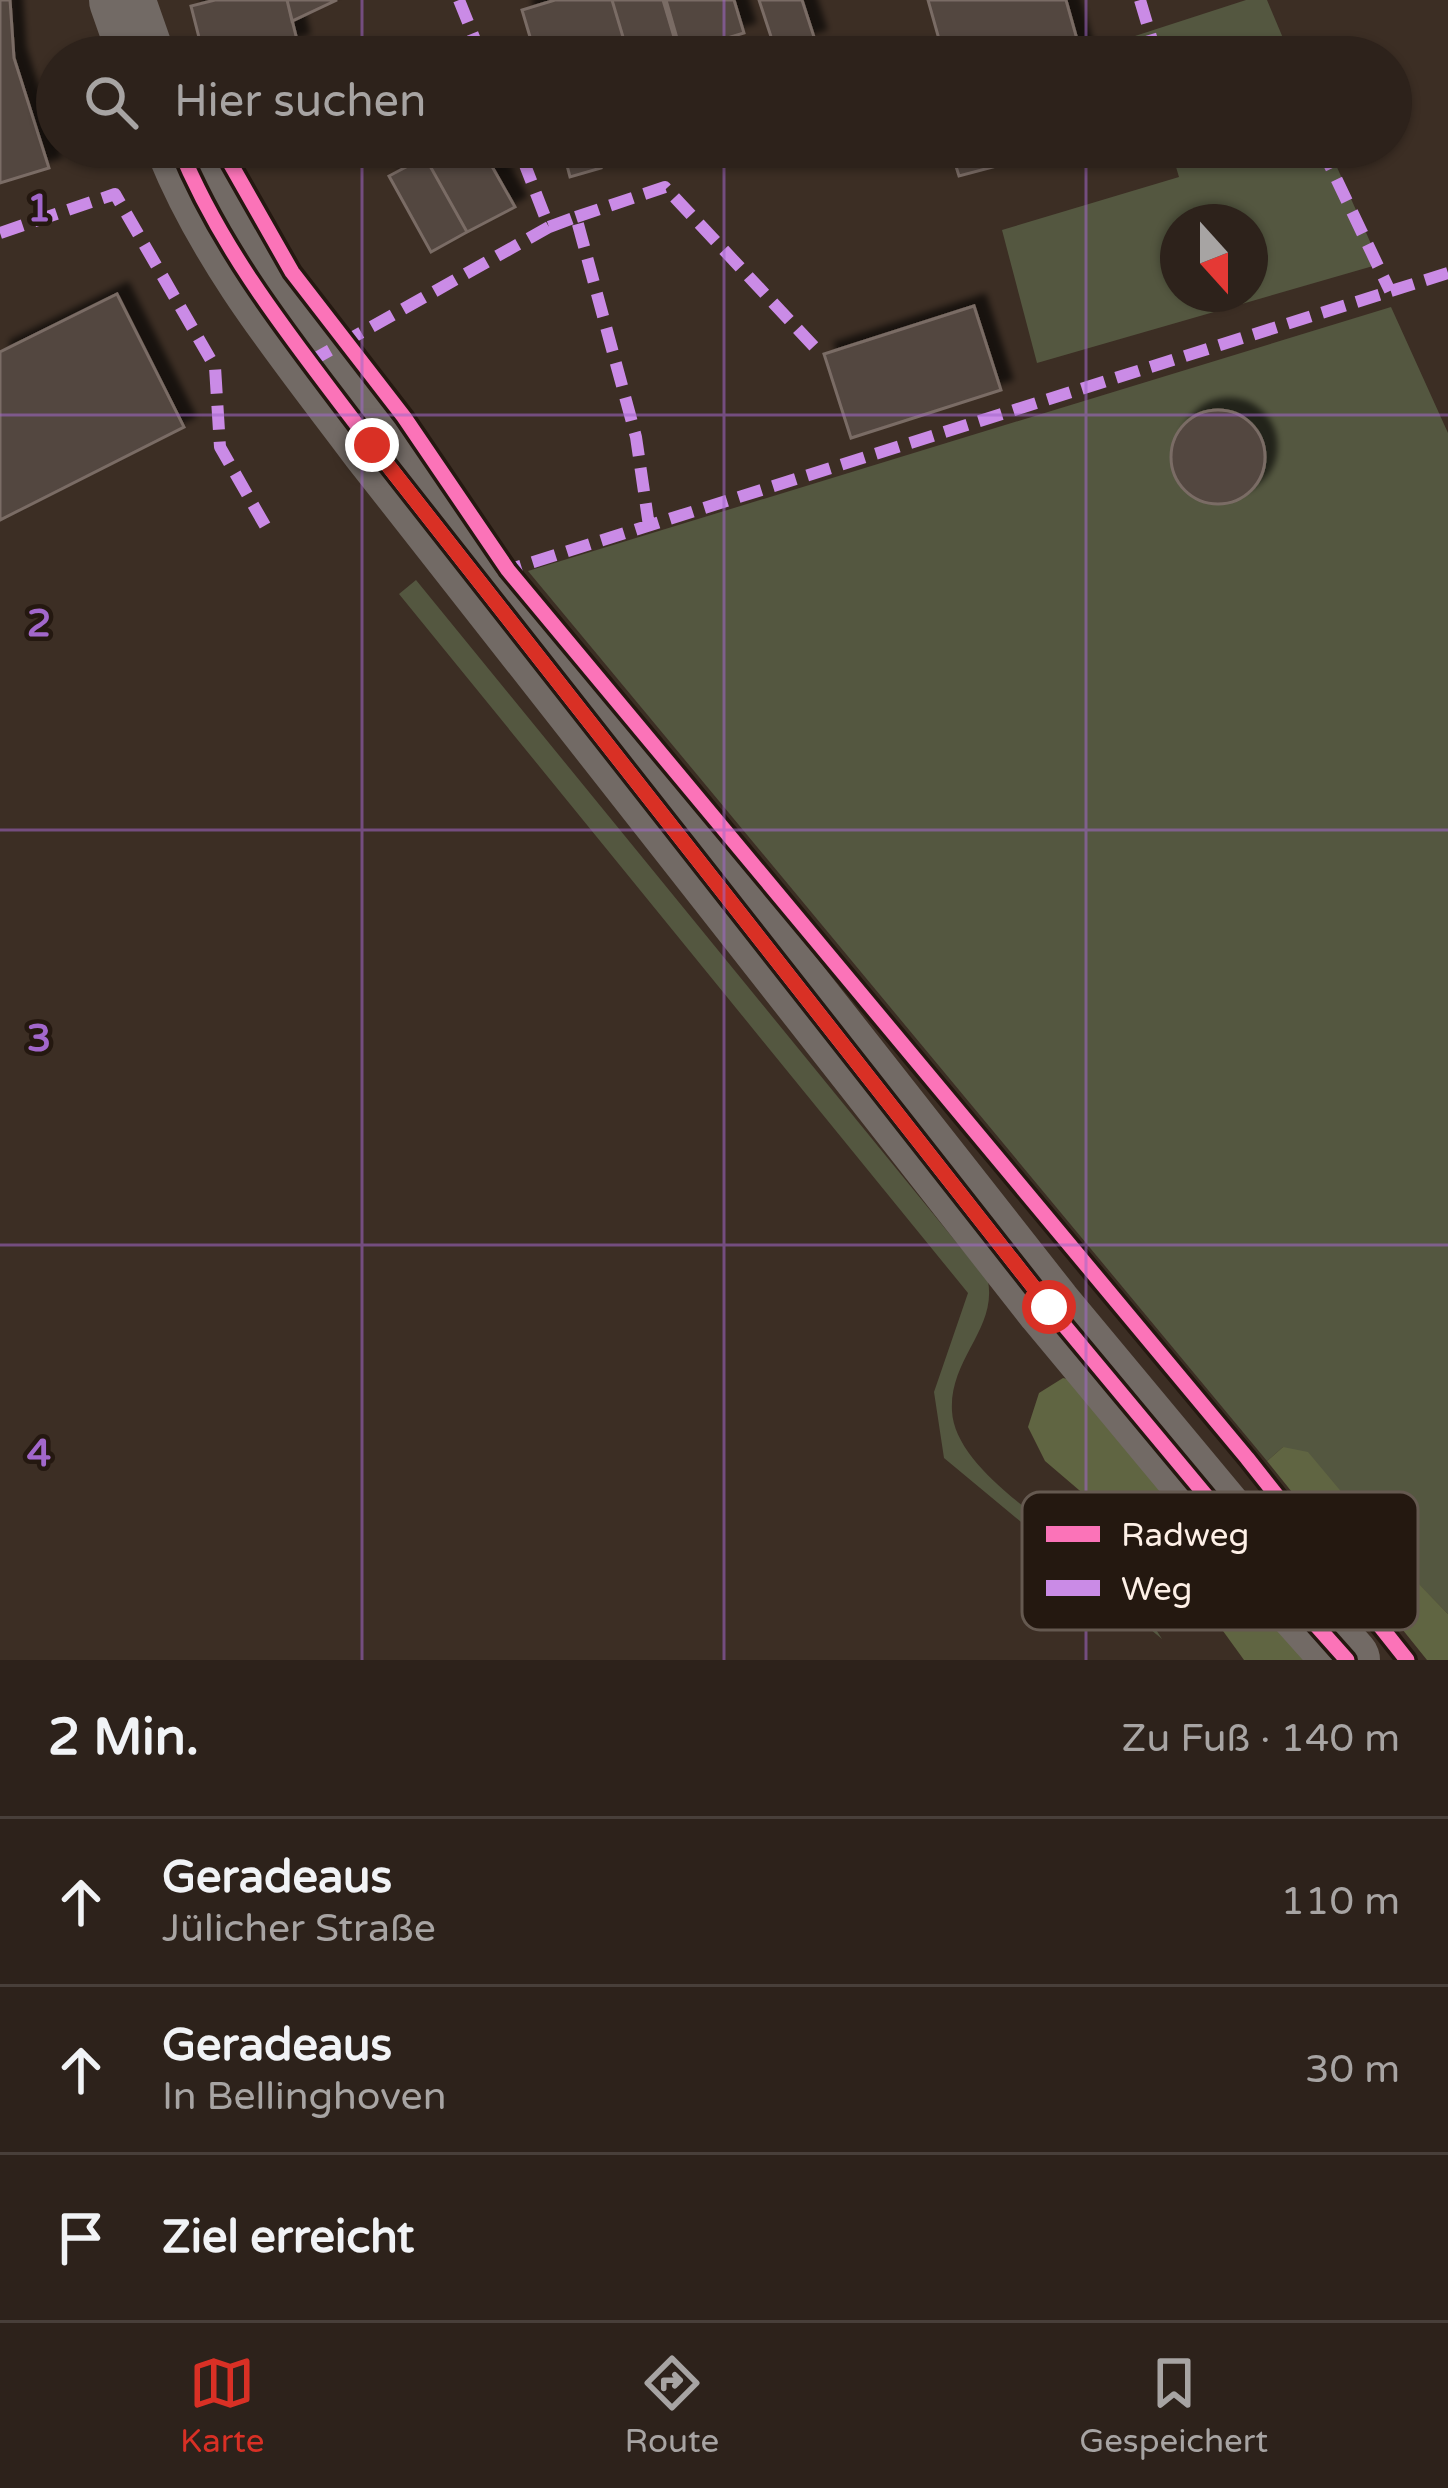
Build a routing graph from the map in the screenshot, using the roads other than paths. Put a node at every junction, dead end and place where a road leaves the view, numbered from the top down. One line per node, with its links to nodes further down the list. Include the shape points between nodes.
1 (122, 0): 2 (street)
2 (135, 36)
3 (188, 168): 4 (street, via 266,305)
4 (1202, 1492)
5 (1320, 1630): 6 (street)
6 (1348, 1660)

